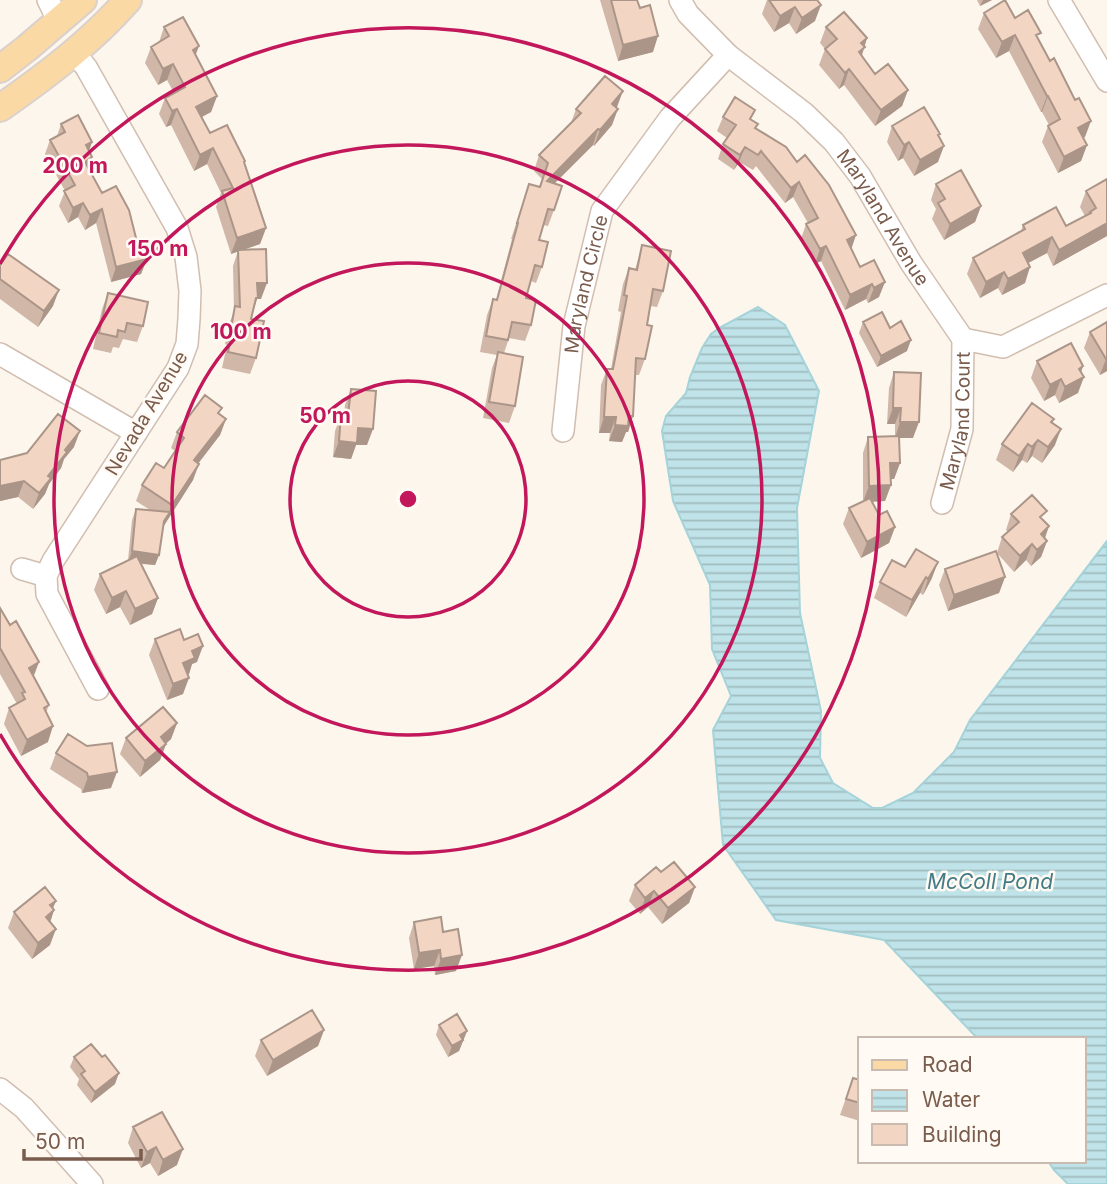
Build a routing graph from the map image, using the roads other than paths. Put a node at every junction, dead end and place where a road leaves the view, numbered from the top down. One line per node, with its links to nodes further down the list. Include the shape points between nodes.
1 (83, 0): 5 (main road)
2 (128, 0): 6 (main road)
3 (680, 0): 7 (street, Maryland Avenue)
4 (1059, 0): 9 (street)
5 (54, 11): 8 (main road)
6 (74, 53): 10 (main road); 15 (street, Nevada Avenue, via 177,228 186,257 190,291 187,344 178,368)
7 (728, 55): 12 (street, Maryland Avenue, via 834,142); 14 (street, Maryland Circle, via 670,118 602,211 574,326)
8 (0, 68)
9 (1107, 81)
10 (0, 108)
11 (1107, 295): 12 (street, via 1003,347)
12 (962, 339): 16 (street, Maryland Court, via 962,429)
13 (0, 354): 15 (street)
14 (564, 431)
15 (135, 433): 18 (street, Nevada Avenue)
16 (942, 503)
17 (22, 569): 18 (street)
18 (46, 576): 19 (street, via 47,594)
19 (98, 689)
20 (0, 1089): 21 (street, via 24,1108)
21 (92, 1184)

